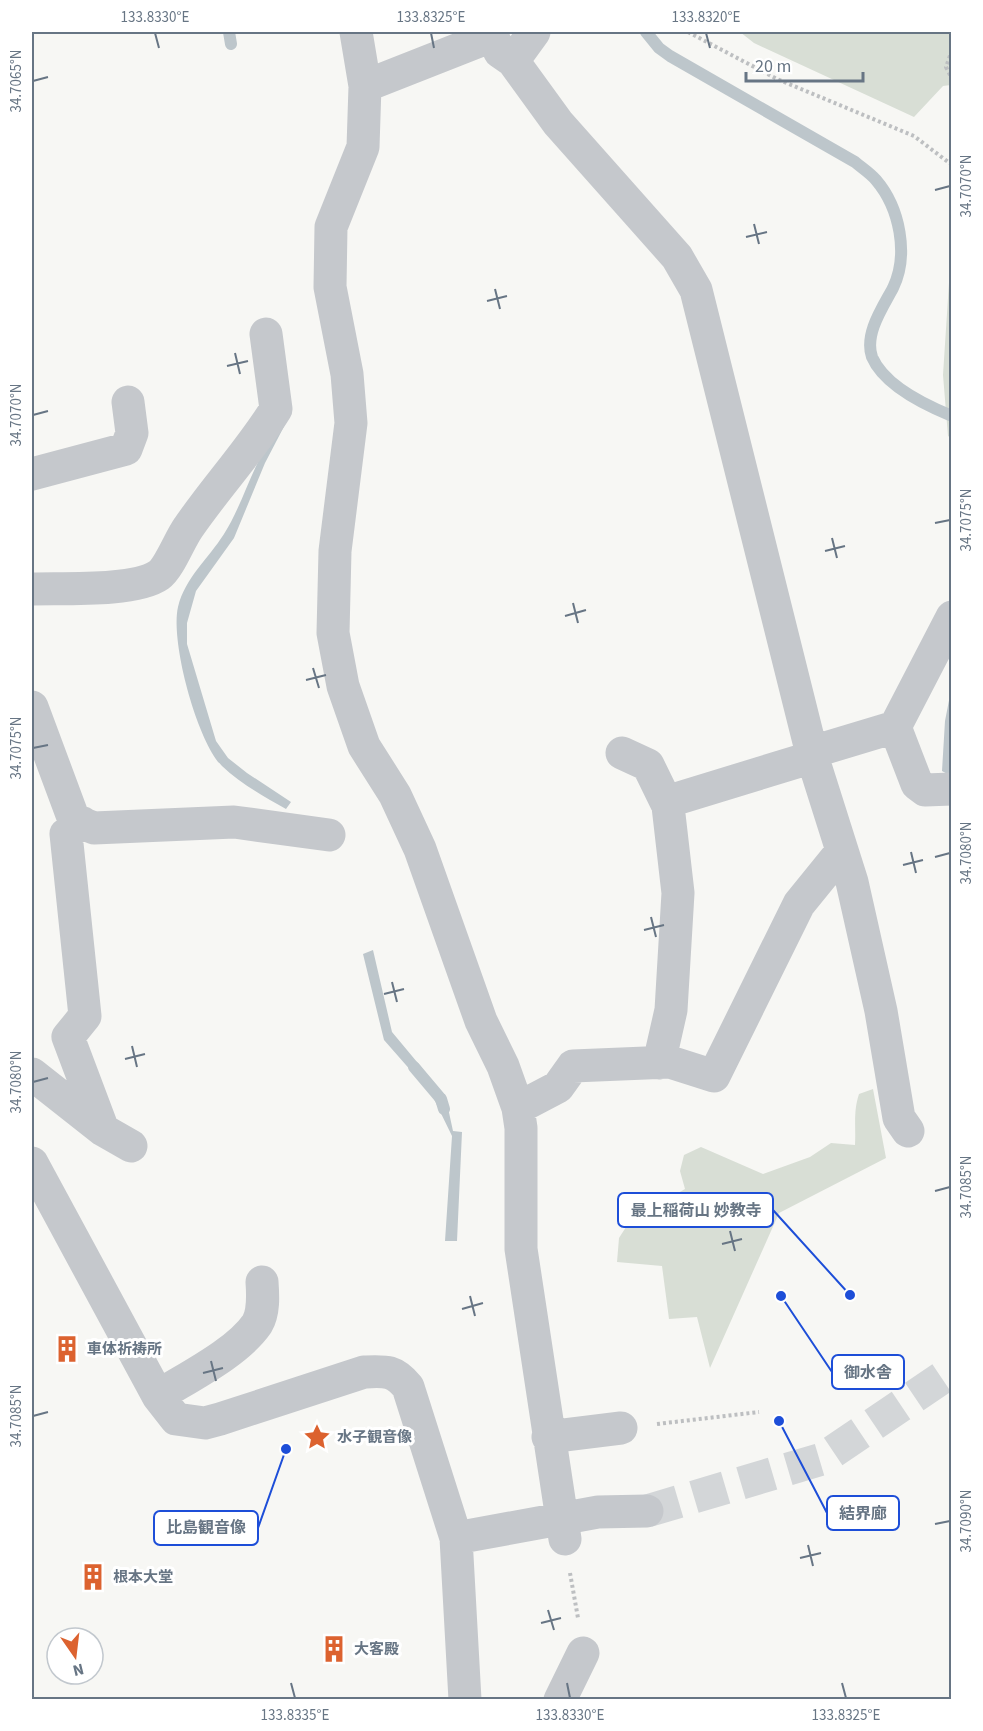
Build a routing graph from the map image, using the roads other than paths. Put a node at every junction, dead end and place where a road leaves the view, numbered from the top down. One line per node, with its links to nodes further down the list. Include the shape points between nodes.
1 (356, 32): 4 (street)
2 (534, 32): 3 (street)
3 (513, 61): 4 (street, via 500,52 492,36); 13 (street, via 558,123 677,257 696,290)
4 (365, 86): 21 (street, via 363,147 331,227 330,287 347,374 351,423 335,551 333,633 343,686 364,746 396,795 420,849)
5 (266, 334): 8 (street, via 276,409 188,527 160,574 106,587)
6 (128, 402): 7 (street, via 132,433 126,449)
7 (32, 474)
8 (32, 589)
9 (951, 617): 11 (street)
10 (32, 707): 16 (street, via 74,820)
11 (895, 727): 13 (street); 14 (street, via 917,784 925,790)
12 (622, 753): 15 (street, via 648,765)
13 (812, 754): 15 (street); 18 (street)
14 (951, 789)
15 (666, 802): 19 (street, via 678,893 671,1010)
16 (83, 823): 17 (street, via 94,828 234,822); 22 (street, via 66,834 85,1016 68,1037)
17 (329, 835)
18 (842, 852): 19 (street, via 799,904 714,1076 670,1062); 23 (street, via 881,1011 899,1118)
19 (659, 1063): 21 (street, via 573,1066 558,1086)
20 (32, 1074): 22 (street)
21 (518, 1108): 29 (street, via 522,1128 521,1249)
22 (103, 1130): 24 (street)
23 (908, 1131)
24 (131, 1146)
25 (32, 1163): 27 (street)
26 (262, 1282): 27 (street, via 264,1299 258,1322 241,1342)
27 (158, 1396): 32 (street, via 176,1419 205,1423 364,1372 398,1375 408,1387)
28 (621, 1428): 29 (street)
29 (548, 1437): 31 (street)
30 (647, 1511): 31 (street, via 598,1512)
31 (563, 1529): 32 (street)
32 (456, 1538): 34 (street)
33 (583, 1653): 35 (street)
34 (465, 1700)
35 (560, 1700)

